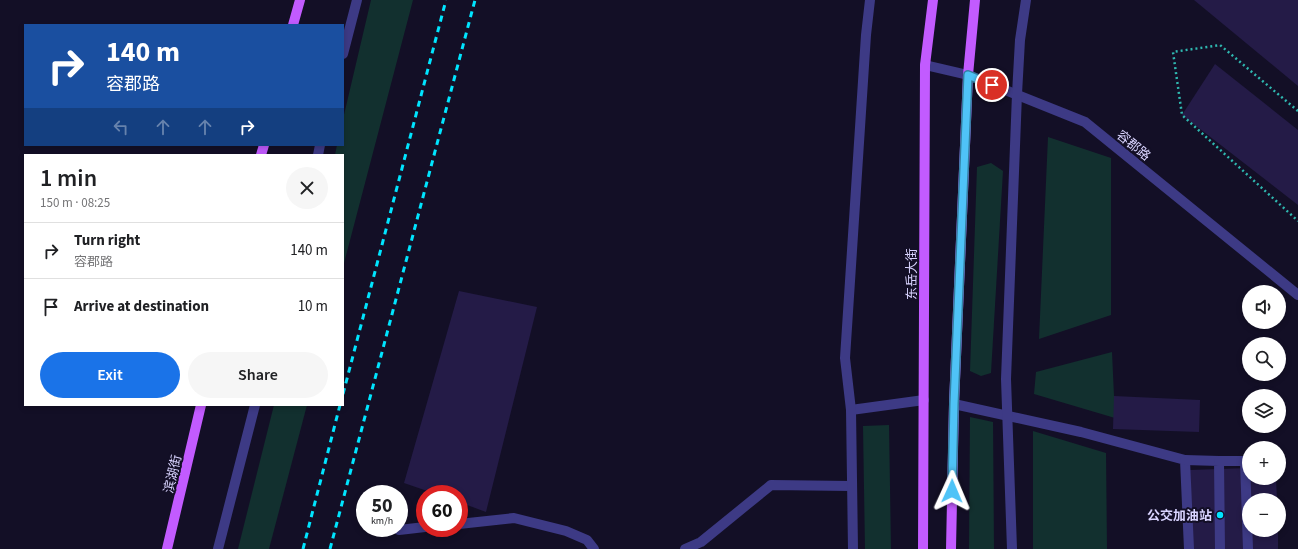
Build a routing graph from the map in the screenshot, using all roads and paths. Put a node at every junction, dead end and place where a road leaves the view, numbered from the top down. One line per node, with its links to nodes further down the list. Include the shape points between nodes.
1 (300, 0): 7 (main road)
2 (357, 0): 8 (street)
3 (870, 0): 19 (street, via 845,358)
4 (933, 0): 9 (main road, 东岳大街)
5 (975, 0): 10 (main road)
6 (1026, 0): 11 (street, via 1020,40)
7 (293, 24)
8 (344, 50)
9 (925, 65): 10 (street, 容郡路); 15 (main road, 东岳大街)
10 (968, 75): 11 (street, 容郡路); 16 (main road)
11 (1017, 94): 14 (street, 容郡路, via 1085,122); 20 (street)
12 (1298, 111): 13 (path, via 1220,45 1173,52 1182,115)
13 (1298, 221)
14 (1298, 295)
15 (924, 400): 19 (street); 30 (main road, 东岳大街)
16 (954, 404): 20 (street); 31 (main road)
17 (201, 406): 25 (main road, 滨湖街)
18 (255, 406): 26 (street)
19 (851, 410): 23 (street)
20 (1006, 416): 21 (street, via 1082,432); 32 (street)
21 (1185, 460): 22 (street); 33 (street)
22 (1219, 461): 34 (street); 35 (street, via 1246,461)
23 (852, 486): 28 (street, via 771,485 701,542); 29 (street)
24 (468, 523): 27 (street, via 514,518 566,531 587,540)
25 (167, 549)
26 (218, 549)
27 (594, 549)
28 (685, 549)
29 (853, 549)
30 (923, 549)
31 (951, 549)
32 (1012, 549)
33 (1189, 549)
34 (1220, 549)
35 (1248, 549)

